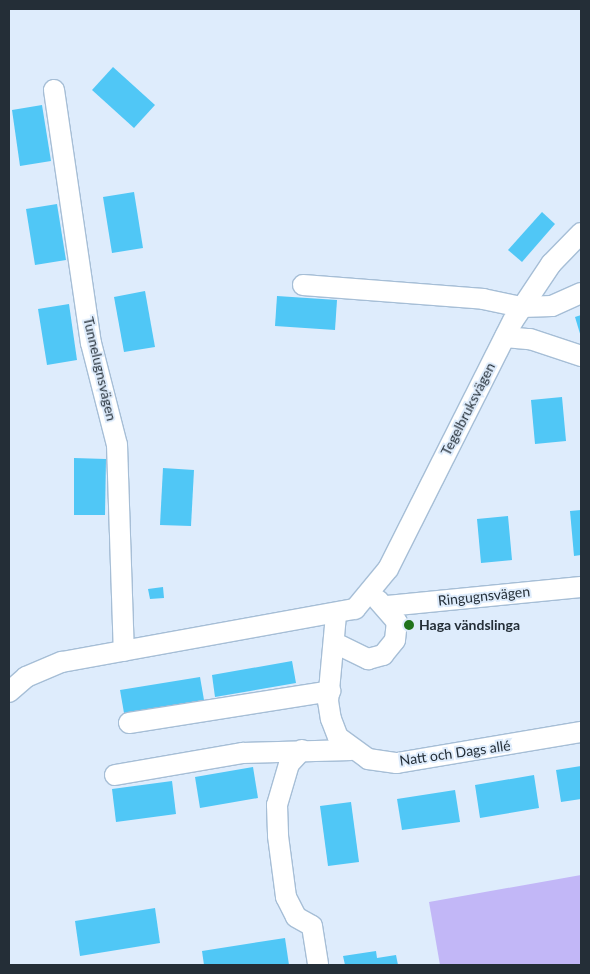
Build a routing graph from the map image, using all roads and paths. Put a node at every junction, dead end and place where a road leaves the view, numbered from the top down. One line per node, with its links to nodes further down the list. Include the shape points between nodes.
1 (54, 90): 13 (street, Tunnelugnsvägen, via 91,342 117,445)
2 (581, 233): 5 (street, Tegelbruksvägen, via 551,264)
3 (303, 285): 5 (street, via 483,299)
4 (581, 293): 5 (street, via 552,306)
5 (522, 307): 6 (street, Tegelbruksvägen)
6 (505, 337): 7 (street, via 530,339); 9 (street, Tegelbruksvägen, via 388,569)
7 (581, 356)
8 (581, 587): 10 (street, Ringugnsvägen)
9 (370, 595): 10 (street); 11 (street, via 355,609)
10 (387, 606): 12 (street, via 397,622 395,640 383,654 368,658)
11 (336, 616): 12 (street); 13 (street)
12 (334, 643): 14 (street)
13 (124, 651): 15 (street, via 62,662 26,677)
14 (330, 691): 16 (street); 19 (street, via 338,737)
15 (9, 692)
16 (129, 722)
17 (581, 732): 19 (street, Natt och Dags allé, via 397,763 368,759)
18 (302, 750): 19 (street); 20 (street, via 243,753); 21 (street, via 289,764 277,805 278,836 286,898 296,918 312,926)
19 (351, 750)
20 (115, 775)
21 (318, 965)

